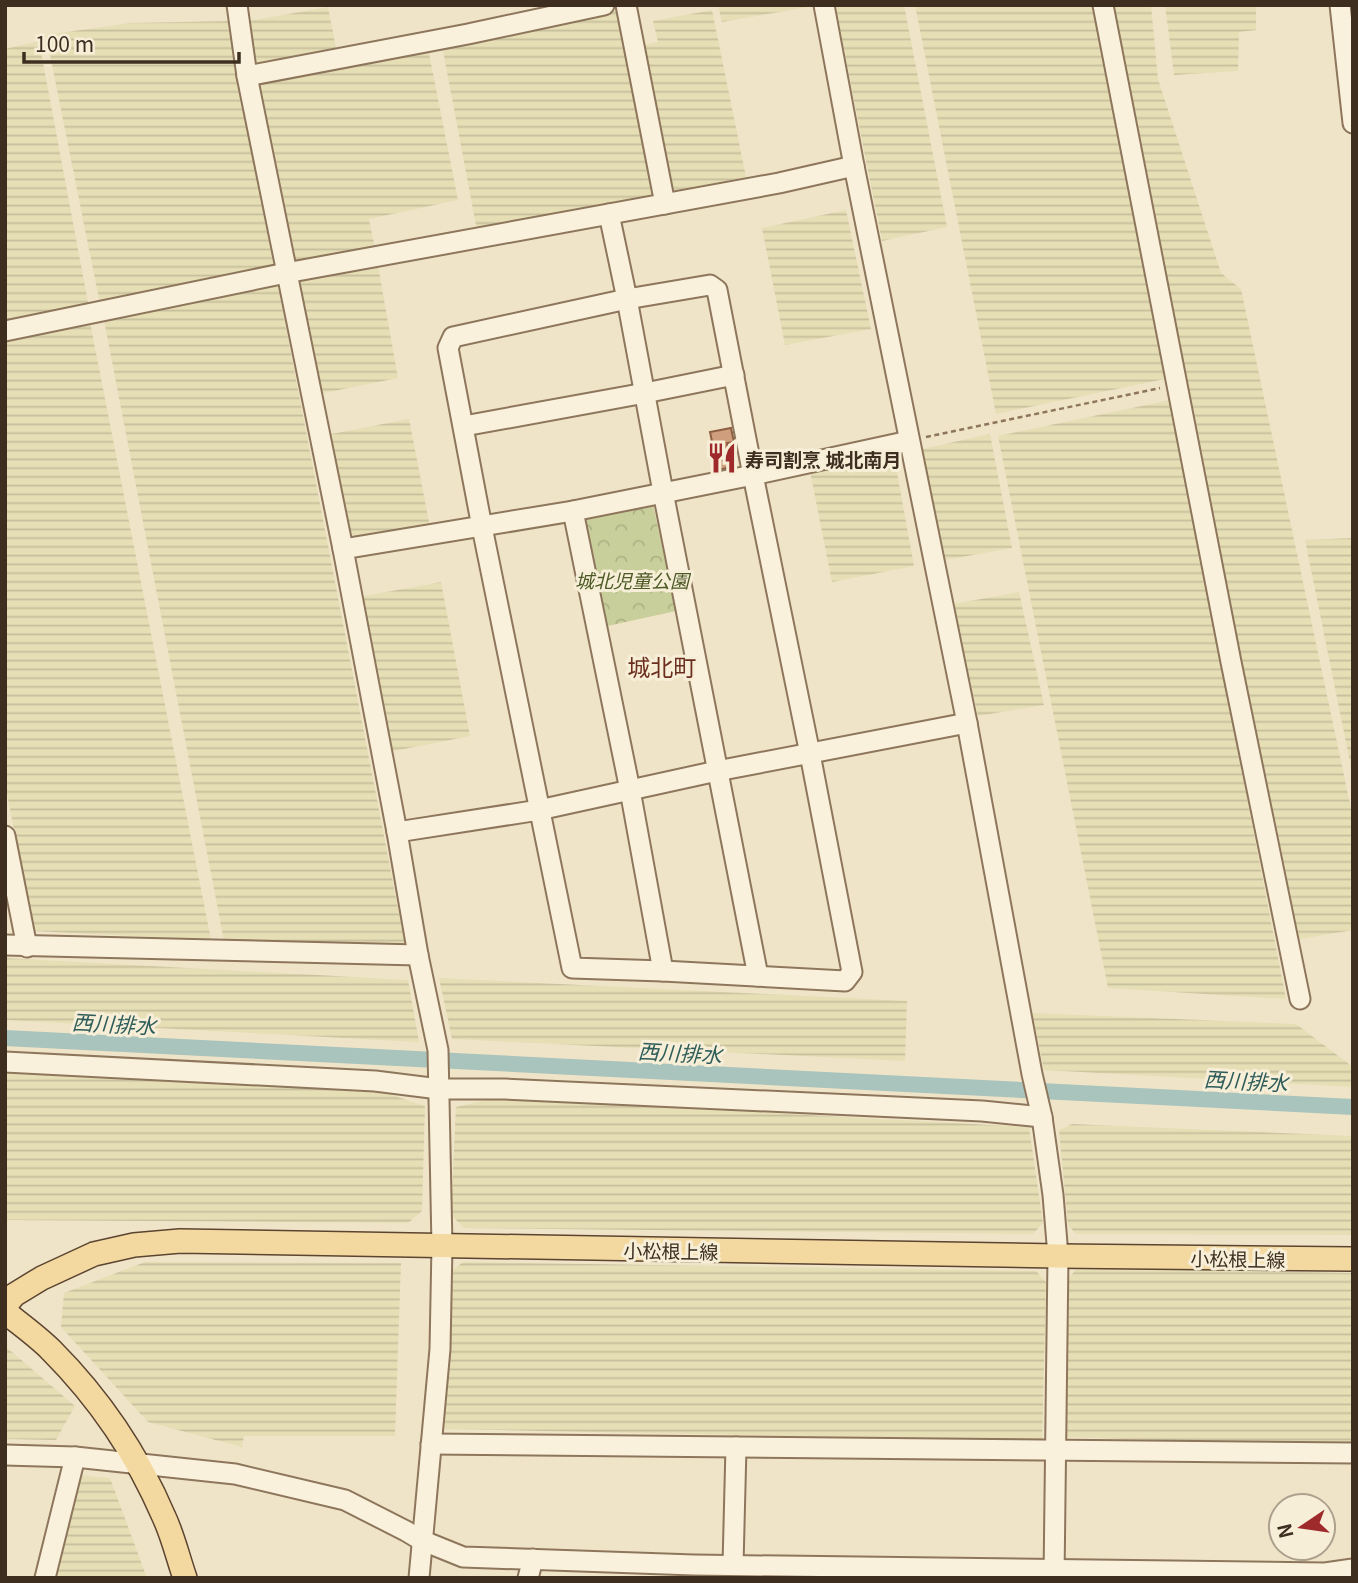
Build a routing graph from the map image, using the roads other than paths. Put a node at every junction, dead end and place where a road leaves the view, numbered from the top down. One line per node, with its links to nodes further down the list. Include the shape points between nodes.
1 (237, 5): 7 (street)
2 (604, 5): 7 (street)
3 (626, 5): 10 (street)
4 (824, 5): 9 (street)
5 (1103, 5): 36 (street)
6 (1340, 5): 8 (street)
7 (247, 76): 12 (street)
8 (1353, 123)
9 (854, 166): 10 (street); 18 (street)
10 (665, 204): 11 (street)
11 (609, 214): 12 (street); 13 (street)
12 (286, 273): 14 (street); 23 (street)
13 (627, 299): 15 (street, via 710,285 718,290); 16 (street); 17 (street, via 453,337 448,348)
14 (5, 331)
15 (734, 374): 16 (street); 19 (street)
16 (645, 393): 17 (street); 20 (street)
17 (464, 426): 22 (street)
18 (909, 441): 19 (street); 24 (street)
19 (753, 475): 20 (street); 25 (street)
20 (663, 492): 21 (street); 26 (street)
21 (573, 511): 22 (street); 27 (street)
22 (482, 527): 23 (street); 28 (street)
23 (343, 550): 29 (street)
24 (967, 723): 25 (street); 39 (street)
25 (810, 754): 26 (street); 35 (street, via 852,972 845,981)
26 (717, 771): 27 (street); 35 (street)
27 (630, 790): 28 (street); 34 (street)
28 (539, 810): 29 (street); 34 (street, via 572,968)
29 (397, 832): 33 (street)
30 (5, 835): 32 (street)
31 (5, 945): 32 (street)
32 (27, 947): 33 (street)
33 (418, 955): 38 (street, via 438,1050)
34 (663, 971): 35 (street)
35 (758, 976)
36 (1300, 999)
37 (5, 1062): 38 (street)
38 (439, 1083): 39 (street, via 982,1111); 40 (street)
39 (1040, 1110): 41 (street)
40 (442, 1246): 41 (main road, 小松根上線); 43 (main road, 小松根上線, via 180,1241 134,1245 94,1254 42,1278); 45 (street, via 440,1349)
41 (1058, 1256): 42 (main road, 小松根上線); 47 (street)
42 (1353, 1259)
43 (5, 1306)
44 (5, 1312): 51 (main road, via 49,1348 96,1399)
45 (431, 1444): 46 (street); 52 (street)
46 (736, 1447): 47 (street); 53 (street)
47 (1055, 1449): 48 (street); 57 (street)
48 (1353, 1453)
49 (5, 1455): 50 (street)
50 (75, 1457): 51 (street); 59 (street)
51 (139, 1464): 52 (street, via 235,1474 345,1500); 60 (main road, via 166,1520)
52 (421, 1541): 54 (street, via 463,1557); 61 (street)
53 (733, 1565): 56 (street); 57 (street)
54 (531, 1569): 56 (street)
55 (1353, 1569): 58 (street)
56 (694, 1571)
57 (1054, 1574): 58 (street)
58 (1246, 1575)
59 (45, 1578)
60 (185, 1578)
61 (419, 1578)

